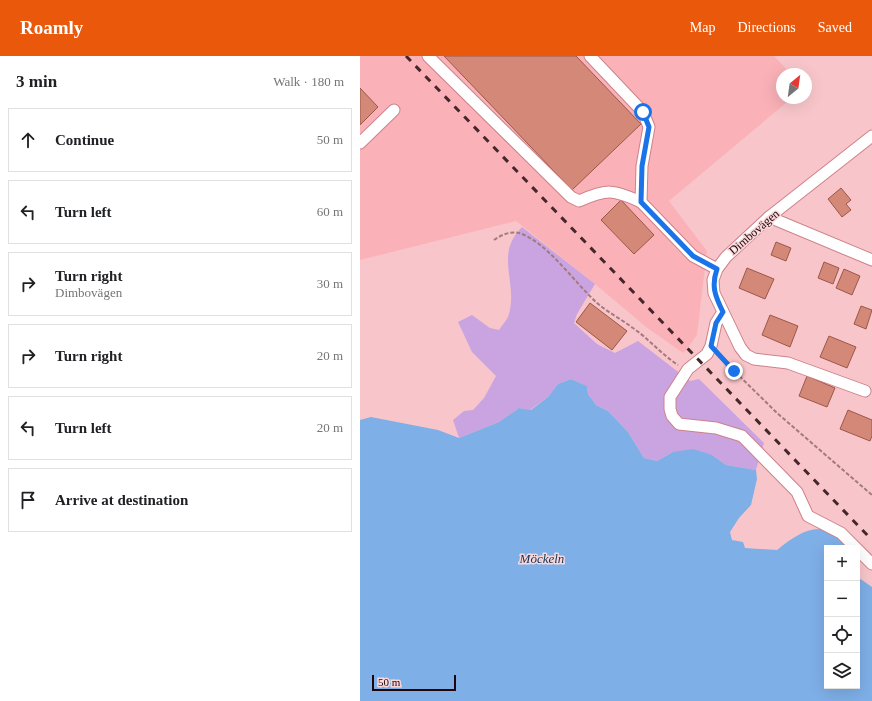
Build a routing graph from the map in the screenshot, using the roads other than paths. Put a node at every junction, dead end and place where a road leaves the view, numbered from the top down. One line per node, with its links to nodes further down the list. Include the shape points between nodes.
1 (428, 56): 6 (street, via 571,197 579,201 607,191)
2 (590, 56): 6 (street, via 643,112 649,127 642,166)
3 (394, 110): 5 (street)
4 (872, 136): 7 (street, Dimbovägen)
5 (360, 143)
6 (641, 202): 9 (street, via 693,256)
7 (769, 217): 8 (street); 9 (street, Dimbovägen, via 726,257)
8 (872, 260)
9 (717, 269): 10 (street, Dimbovägen, via 713,280 714,293)
10 (723, 312): 11 (street, Dimbovägen, via 746,355 754,359 788,363); 12 (street, via 716,323 707,354 688,369 670,397 670,409 676,420 679,424 716,428 742,436 797,492 808,516 841,533)
11 (865, 391)
12 (872, 564)

